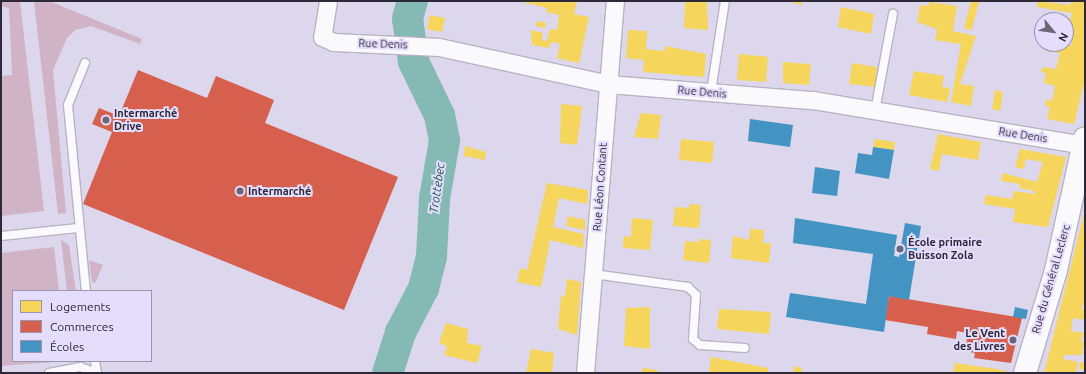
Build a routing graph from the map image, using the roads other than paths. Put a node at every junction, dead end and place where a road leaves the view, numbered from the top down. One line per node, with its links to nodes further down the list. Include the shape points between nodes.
1 (328, 1): 6 (street, Rue Denis, via 322,37 334,42 424,45)
2 (615, 1): 6 (street, Rue Léon Contant)
3 (725, 1): 7 (lane)
4 (893, 14): 8 (lane)
5 (85, 63): 10 (lane, via 68,105)
6 (608, 84): 7 (street, Rue Denis); 12 (street, Rue Léon Contant)
7 (711, 92): 8 (street, Rue Denis, via 813,100)
8 (876, 111): 9 (street, Rue Denis)
9 (1084, 141): 19 (main road, Rue du Général Leclerc, via 1056,270)
10 (79, 228): 11 (lane); 13 (lane)
11 (1, 236)
12 (593, 274): 14 (lane, via 688,286 696,296 693,339 700,345); 18 (street, Rue Léon Contant)
13 (86, 290)
14 (745, 348)
15 (95, 362): 17 (lane)
16 (49, 373): 17 (lane, via 80,367)
17 (97, 373)
18 (585, 373)
19 (1025, 373)

